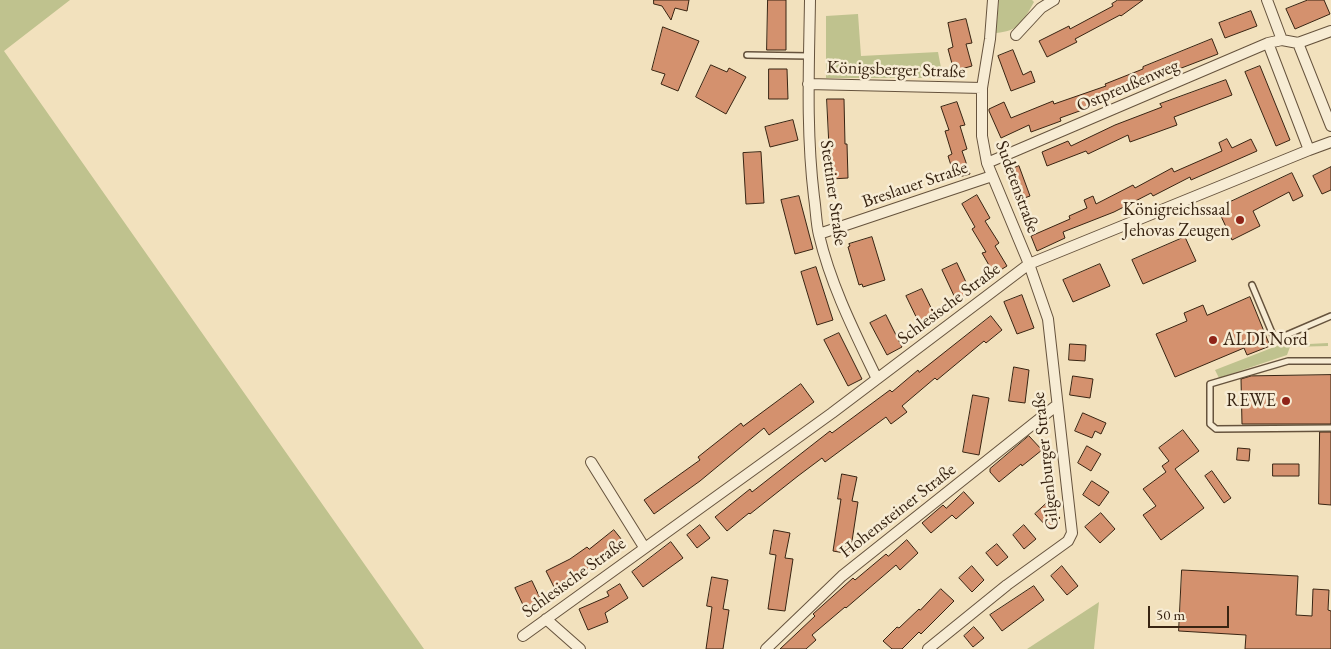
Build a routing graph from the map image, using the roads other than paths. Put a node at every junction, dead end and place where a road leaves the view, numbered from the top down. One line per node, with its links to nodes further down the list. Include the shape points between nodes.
1 (810, 0): 11 (street, Stettiner Straße)
2 (993, 0): 13 (street, Sudetenstraße)
3 (1054, 0): 6 (street, via 1041,8)
4 (1267, 0): 7 (street)
5 (1331, 31): 9 (street)
6 (1016, 35)
7 (1282, 40): 8 (street, Ostpreußenweg); 9 (street)
8 (1268, 43): 16 (street); 17 (street, Ostpreußenweg)
9 (1298, 43): 14 (street)
10 (747, 55): 11 (lane)
11 (809, 56): 12 (street, Stettiner Straße)
12 (808, 84): 13 (street, Königsberger Straße); 19 (street, Stettiner Straße, via 810,157)
13 (982, 88): 17 (street, Sudetenstraße, via 982,136)
14 (1331, 126)
15 (1331, 142): 16 (street, Schlesische Straße)
16 (1309, 150): 20 (street, Schlesische Straße)
17 (987, 163): 18 (street, Sudetenstraße)
18 (992, 176): 19 (street, Breslauer Straße); 20 (street, Sudetenstraße)
19 (819, 234): 24 (street, Stettiner Straße, via 833,282)
20 (1029, 264): 24 (street, Schlesische Straße); 25 (street, Gilgenburger Straße, via 1048,319)
21 (1252, 285): 22 (lane, via 1275,340)
22 (1331, 316)
23 (1331, 361): 26 (lane, via 1288,361 1210,384 1210,424 1216,429)
24 (877, 379): 28 (street, Schlesische Straße)
25 (1057, 405): 32 (street, Hohensteiner Straße, via 842,576); 33 (street, Gilgenburger Straße, via 1072,533 1068,541)
26 (1331, 428)
27 (591, 462): 28 (street, Schlesische Straße)
28 (644, 547): 29 (street, Schlesische Straße)
29 (546, 619): 30 (street, Schlesische Straße); 31 (street)
30 (522, 636)
31 (580, 649)
32 (766, 649)
33 (928, 649)

